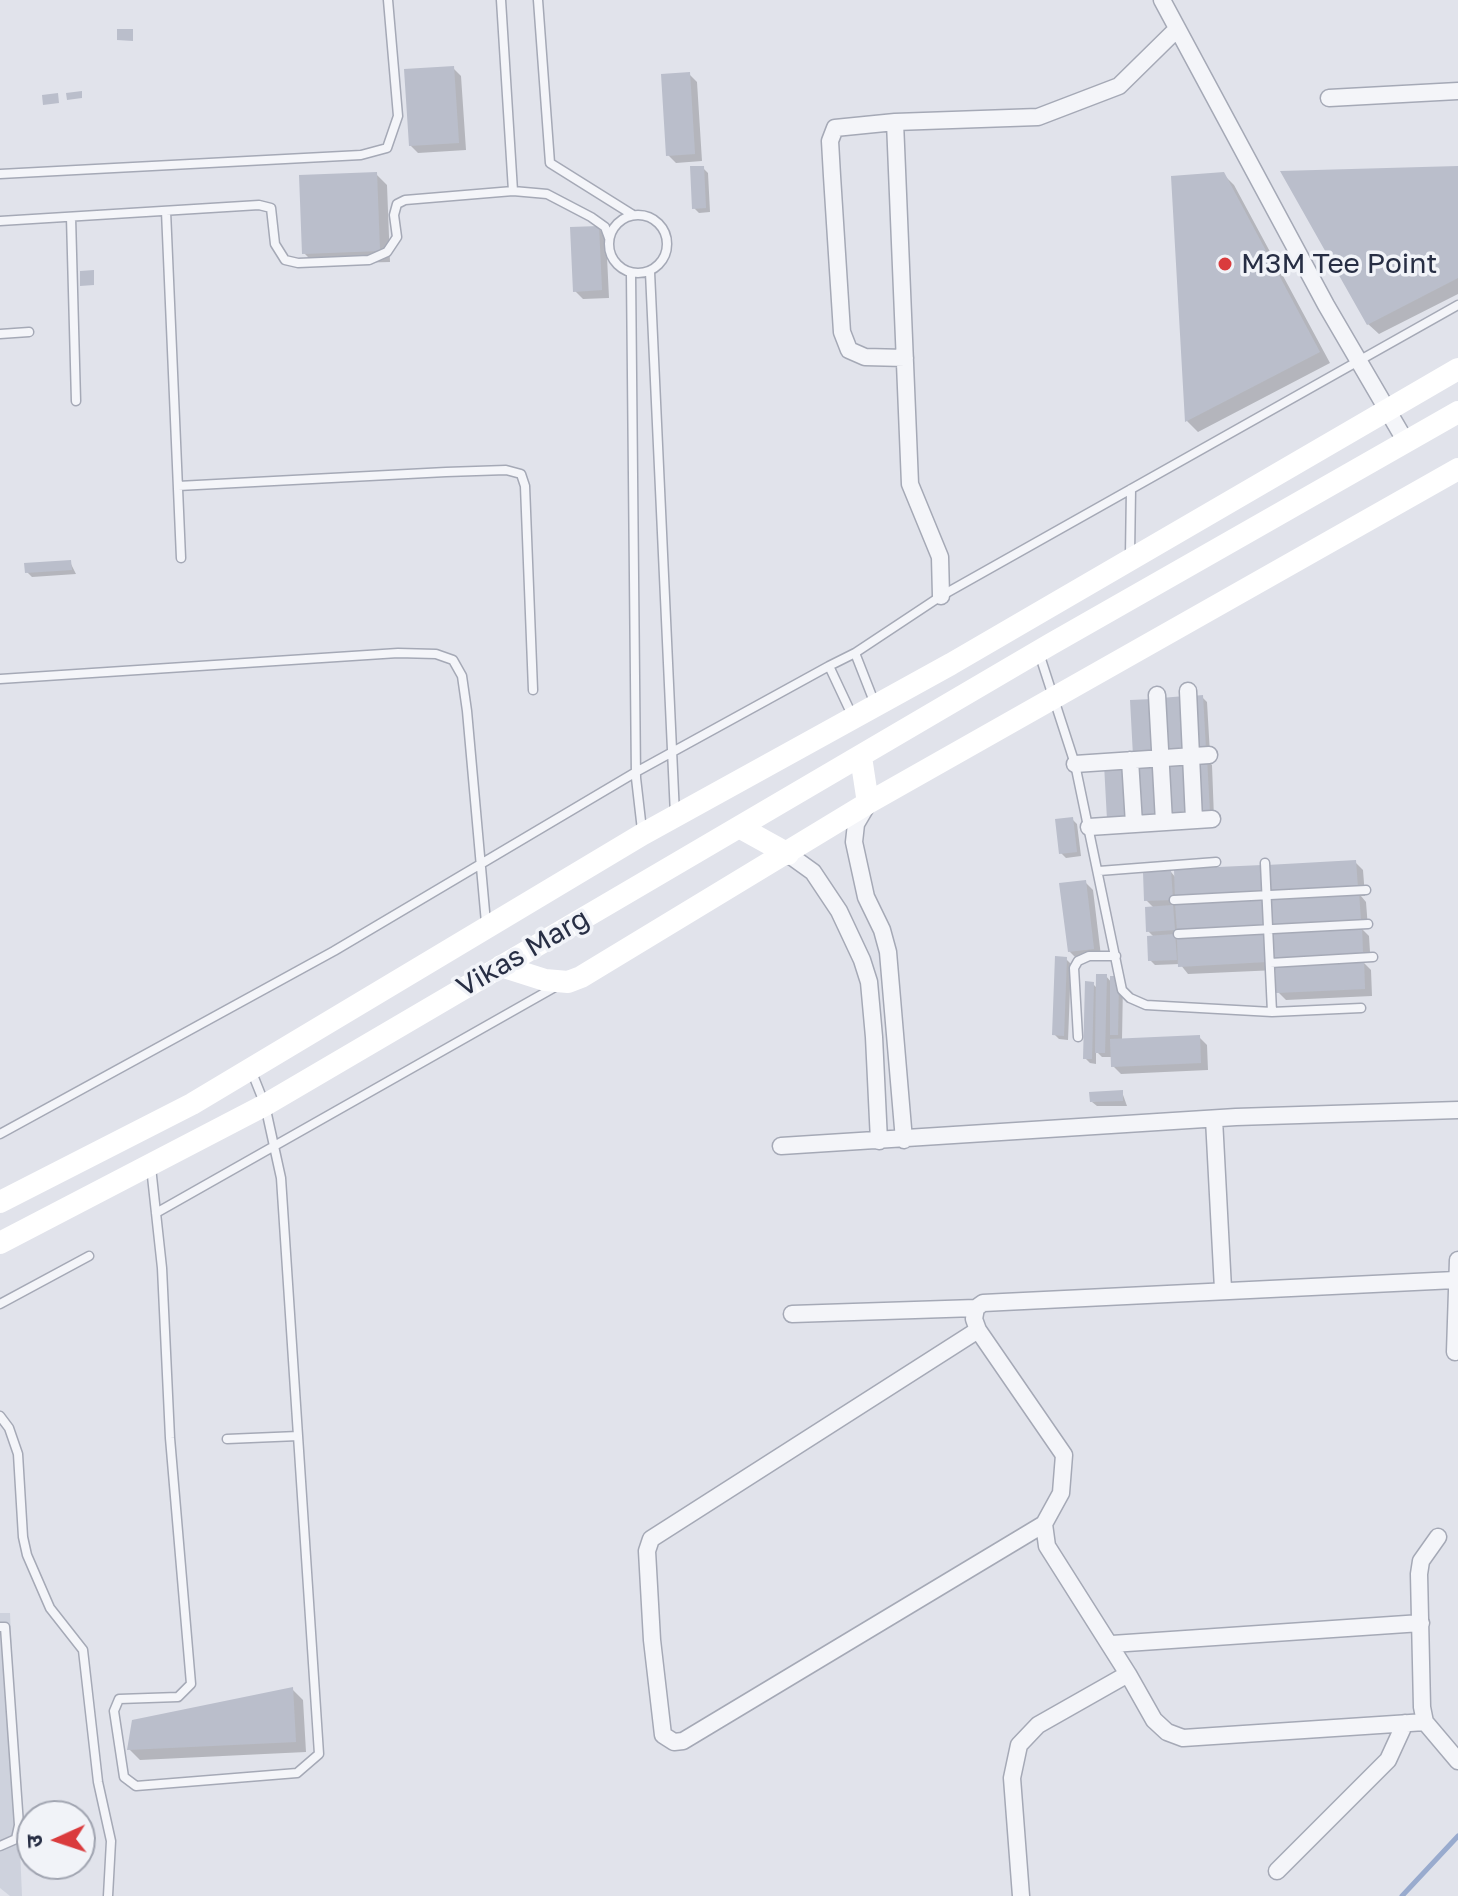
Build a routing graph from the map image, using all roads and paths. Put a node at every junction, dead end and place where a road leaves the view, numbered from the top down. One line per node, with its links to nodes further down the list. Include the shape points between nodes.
1 (388, 0): 9 (lane, via 398,116 387,148 361,155)
2 (501, 0): 10 (lane)
3 (538, 0): 12 (lane, via 550,163)
4 (1162, 0): 5 (street)
5 (1177, 29): 8 (street, via 1119,86 1038,117); 22 (street)
6 (1458, 91): 7 (street)
7 (1329, 98)
8 (895, 122): 21 (street); 21 (street, via 835,128 830,141 842,332 849,350 865,357)
9 (0, 174)
10 (513, 191): 11 (lane, via 405,200 397,204 394,215 397,237 387,252 369,260 285,260 275,244 271,208 259,205); 15 (lane, via 547,194 591,217 605,227)
11 (166, 211): 13 (lane); 29 (lane)
12 (633, 215): 15 (lane, via 617,223); 16 (lane, via 650,217 663,228 668,245 663,261)
13 (71, 217): 14 (lane); 24 (lane)
14 (0, 221)
15 (609, 238): 17 (lane, via 609,254)
16 (650, 272): 17 (lane); 44 (lane)
17 (631, 274): 51 (lane)
18 (1458, 305): 22 (lane)
19 (29, 332): 20 (lane)
20 (0, 334)
21 (905, 358): 33 (street, via 910,484 940,557)
22 (1359, 362): 25 (street); 30 (lane)
23 (1458, 369): 25 (main road)
24 (76, 401)
25 (1387, 410): 27 (street); 32 (main road)
26 (1458, 412): 27 (main road, Vikas Marg)
27 (1406, 442): 34 (main road, Vikas Marg)
28 (1458, 469): 41 (main road)
29 (178, 486): 31 (lane); 38 (lane, via 446,472 521,474)
30 (1131, 489): 32 (lane); 33 (lane)
31 (181, 558)
32 (1130, 559): 42 (main road)
33 (941, 596): 35 (lane)
34 (1038, 652): 41 (lane); 47 (main road, Vikas Marg)
35 (855, 653): 36 (lane); 42 (lane)
36 (829, 666): 43 (lane); 44 (lane)
37 (0, 679): 64 (lane, via 398,653 453,660 462,676 467,711)
38 (533, 690)
39 (1188, 691): 46 (street)
40 (1157, 695): 48 (street)
41 (1053, 699): 50 (lane); 52 (main road)
42 (875, 706): 43 (main road)
43 (853, 718): 53 (main road)
44 (672, 753): 51 (lane); 53 (lane)
45 (1209, 755): 46 (street)
46 (1191, 756): 48 (street); 55 (street)
47 (861, 757): 52 (main road); 59 (main road, Vikas Marg)
48 (1161, 758): 49 (street); 56 (street)
49 (1130, 760): 50 (street); 57 (street)
50 (1075, 764): 58 (lane)
51 (636, 772): 60 (lane); 64 (lane)
52 (868, 803): 61 (main road); 69 (street, via 856,824 854,842)
53 (675, 817): 60 (main road)
54 (1212, 819): 55 (street)
55 (1194, 820): 56 (street)
56 (1164, 822): 57 (street)
57 (1134, 824): 58 (street)
58 (1089, 827): 65 (lane)
59 (741, 828): 61 (main road); 78 (main road, Vikas Marg)
60 (643, 834): 71 (main road)
61 (788, 854): 72 (street, via 813,872); 79 (main road, via 581,977)
62 (1216, 862): 65 (lane)
63 (1265, 863): 67 (lane)
64 (479, 865): 71 (lane); 87 (lane)
65 (1099, 871): 75 (lane)
66 (1366, 890): 67 (lane)
67 (1266, 895): 68 (lane); 73 (lane)
68 (1174, 900)
69 (874, 913): 72 (street); 88 (street, via 888,952)
70 (1368, 924): 73 (lane)
71 (487, 928): 83 (main road)
72 (847, 928): 89 (street, via 869,982)
73 (1268, 930): 74 (lane); 77 (lane)
74 (1178, 934)
75 (1116, 956): 81 (lane, via 1122,990 1146,1005); 82 (lane, via 1089,956 1074,968)
76 (1373, 957): 77 (lane)
77 (1270, 963): 81 (lane)
78 (501, 966): 79 (main road); 84 (main road, Vikas Marg)
79 (562, 982): 91 (lane)
80 (1361, 1008): 81 (lane)
81 (1272, 1012)
82 (1078, 1037)
83 (250, 1069): 84 (lane); 93 (main road)
84 (265, 1105): 91 (lane); 92 (main road, Vikas Marg)
85 (1458, 1110): 86 (street)
86 (1214, 1119): 88 (street); 99 (street)
87 (0, 1134)
88 (904, 1140): 89 (street)
89 (879, 1141): 90 (street)
90 (781, 1146)
91 (277, 1147): 94 (lane); 106 (lane)
92 (151, 1166): 94 (lane); 95 (main road, Vikas Marg)
93 (0, 1202)
94 (156, 1213): 106 (lane, via 191,1684 178,1697 119,1699 115,1725 129,1783 297,1773 319,1754)
95 (0, 1243)
96 (89, 1256): 100 (lane)
97 (1458, 1260): 98 (street)
98 (1455, 1280): 99 (street); 104 (street)
99 (1223, 1289): 101 (street, via 983,1303)
100 (0, 1304)
101 (976, 1308): 102 (street); 103 (street)
102 (792, 1314)
103 (978, 1330): 108 (street, via 1064,1455 1061,1493); 108 (street, via 651,1539 647,1551 652,1640 663,1735 683,1741)
104 (1455, 1352)
105 (0, 1416): 119 (lane, via 18,1454 27,1555 50,1608 83,1650 96,1768 111,1841)
106 (298, 1436): 107 (lane)
107 (227, 1439)
108 (1044, 1524): 112 (street, via 1047,1546)
109 (1438, 1537): 110 (street, via 1421,1561)
110 (1421, 1623): 112 (street); 114 (street)
111 (0, 1627): 117 (lane, via 5,1627 19,1825 16,1839)
112 (1112, 1644): 113 (street)
113 (1128, 1674): 115 (street, via 1154,1720 1183,1738); 120 (street, via 1038,1725 1019,1745 1012,1778)
114 (1425, 1722): 115 (street); 116 (street)
115 (1405, 1723): 118 (street, via 1388,1760)
116 (1458, 1761)
117 (0, 1846)
118 (1277, 1871)
119 (108, 1896)
120 (1021, 1896)

